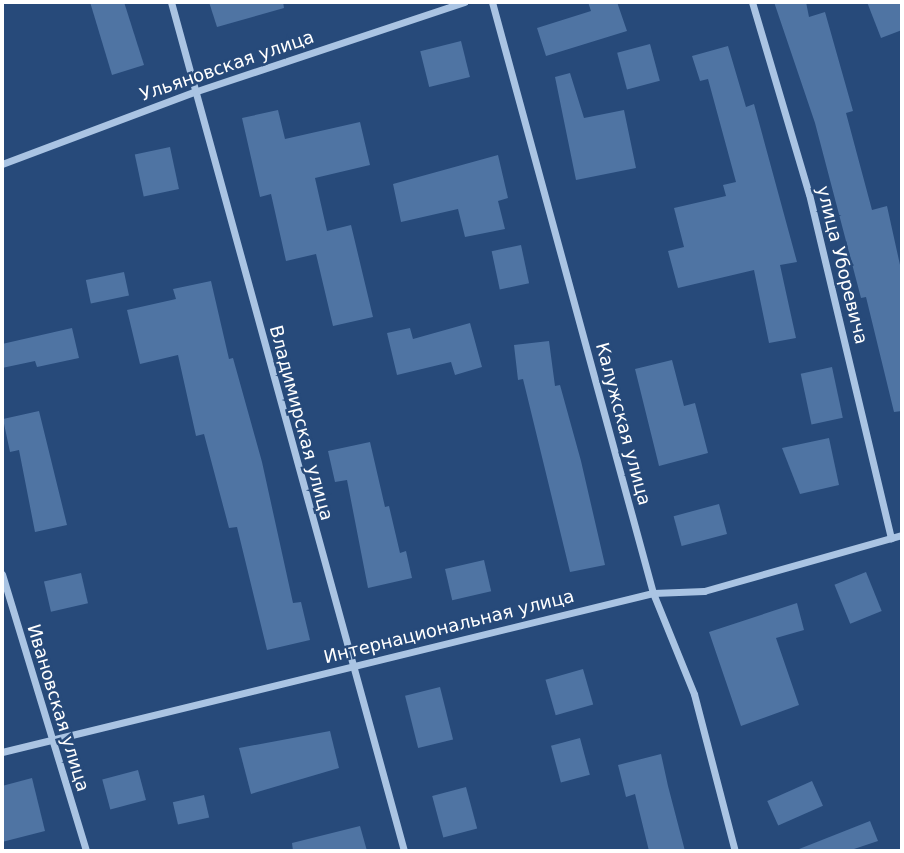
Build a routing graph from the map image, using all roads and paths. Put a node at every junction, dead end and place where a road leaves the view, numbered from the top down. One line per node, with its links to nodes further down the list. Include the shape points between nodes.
1 (171, 2): 5 (street, Владимирская улица)
2 (464, 2): 5 (street, Ульяновская улица)
3 (492, 2): 10 (street, Калужская улица)
4 (752, 2): 8 (street, улица Уборевича, via 809,194)
5 (194, 92): 6 (street, Ульяновская улица); 11 (street, Владимирская улица)
6 (2, 164)
7 (902, 535): 8 (street, Интернациональная улица)
8 (891, 538): 10 (street, Интернациональная улица, via 704,591)
9 (2, 574): 12 (street, Ивановская улица)
10 (653, 593): 11 (street, Интернациональная улица); 16 (street, Калужская улица, via 694,694)
11 (352, 666): 12 (street, Интернациональная улица); 15 (street, Владимирская улица)
12 (50, 741): 13 (street, Интернациональная улица); 14 (street, Ивановская улица)
13 (2, 752)
14 (86, 851)
15 (404, 851)
16 (735, 851)

